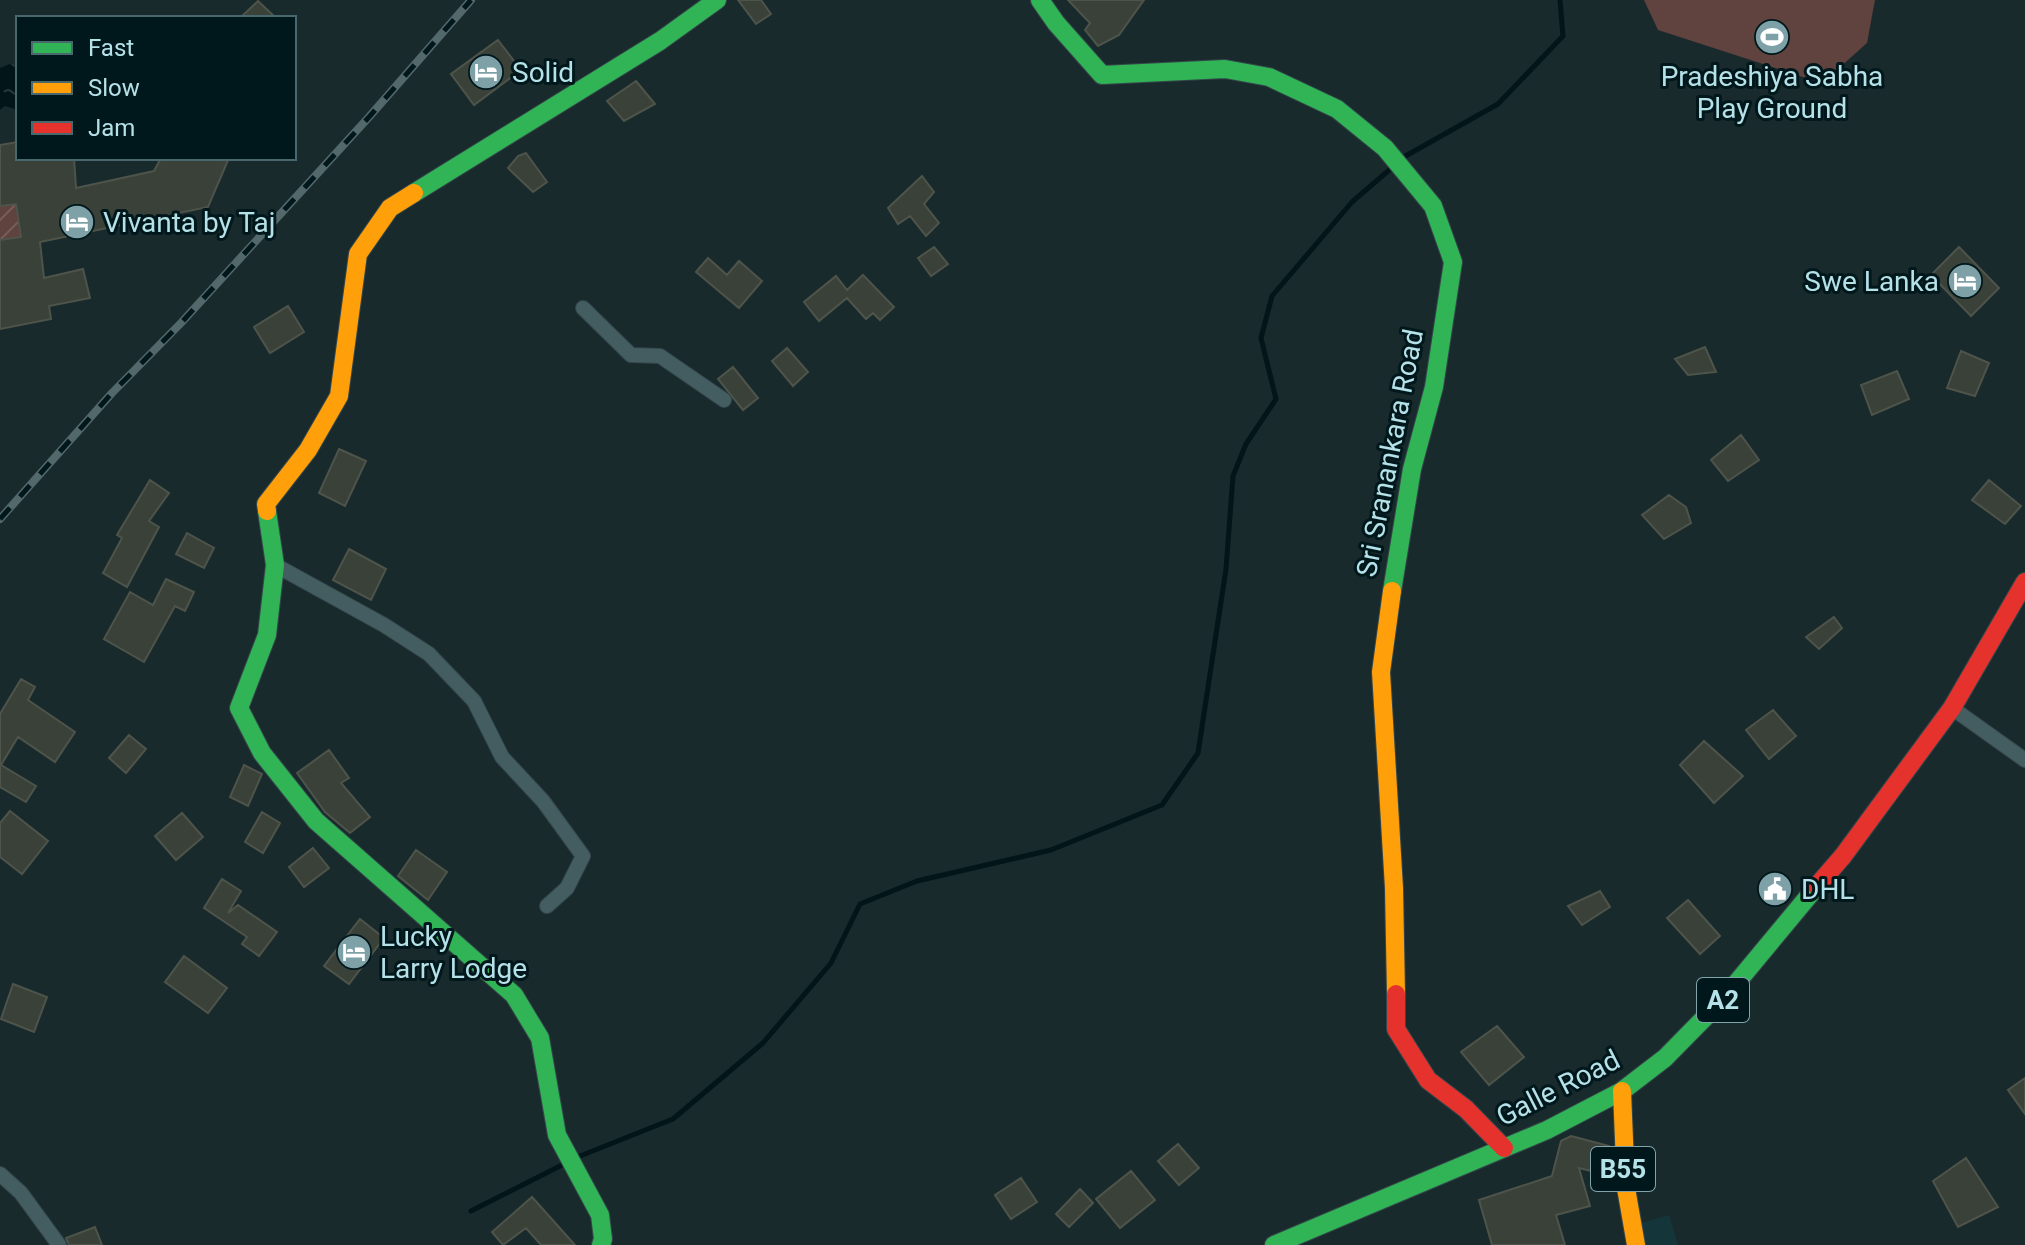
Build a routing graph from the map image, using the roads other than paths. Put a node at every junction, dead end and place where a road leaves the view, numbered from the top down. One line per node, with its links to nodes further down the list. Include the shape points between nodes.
1 (717, 0): 5 (main road, via 660,41 390,208 358,254 339,396 308,450 266,504)
2 (1040, 0): 11 (main road, Sri Sranankara Road, via 1102,75 1225,69 1269,77 1337,109 1385,148 1433,206 1453,262 1434,387 1401,528 1381,672 1396,1029 1428,1080)
3 (583, 308): 4 (street, via 631,355 660,356)
4 (724, 400)
5 (275, 565): 9 (street, via 429,654 474,701 502,757 583,856 567,888); 14 (main road, via 267,635 239,708 262,753 316,821 514,995 540,1038 557,1135 600,1215)
6 (2025, 582): 7 (main road, Galle Road / A2)
7 (1952, 708): 8 (street); 10 (main road, Galle Road / A2, via 1843,856 1724,998 1665,1058)
8 (2025, 760)
9 (547, 906)
10 (1622, 1091): 11 (main road, Galle Road / A2); 16 (main road, B55, via 1623,1177)
11 (1504, 1148): 15 (main road, Galle Road / A2)
12 (0, 1174): 13 (street, via 21,1193)
13 (59, 1245)
14 (601, 1245)
15 (1274, 1245)
16 (1636, 1245)

